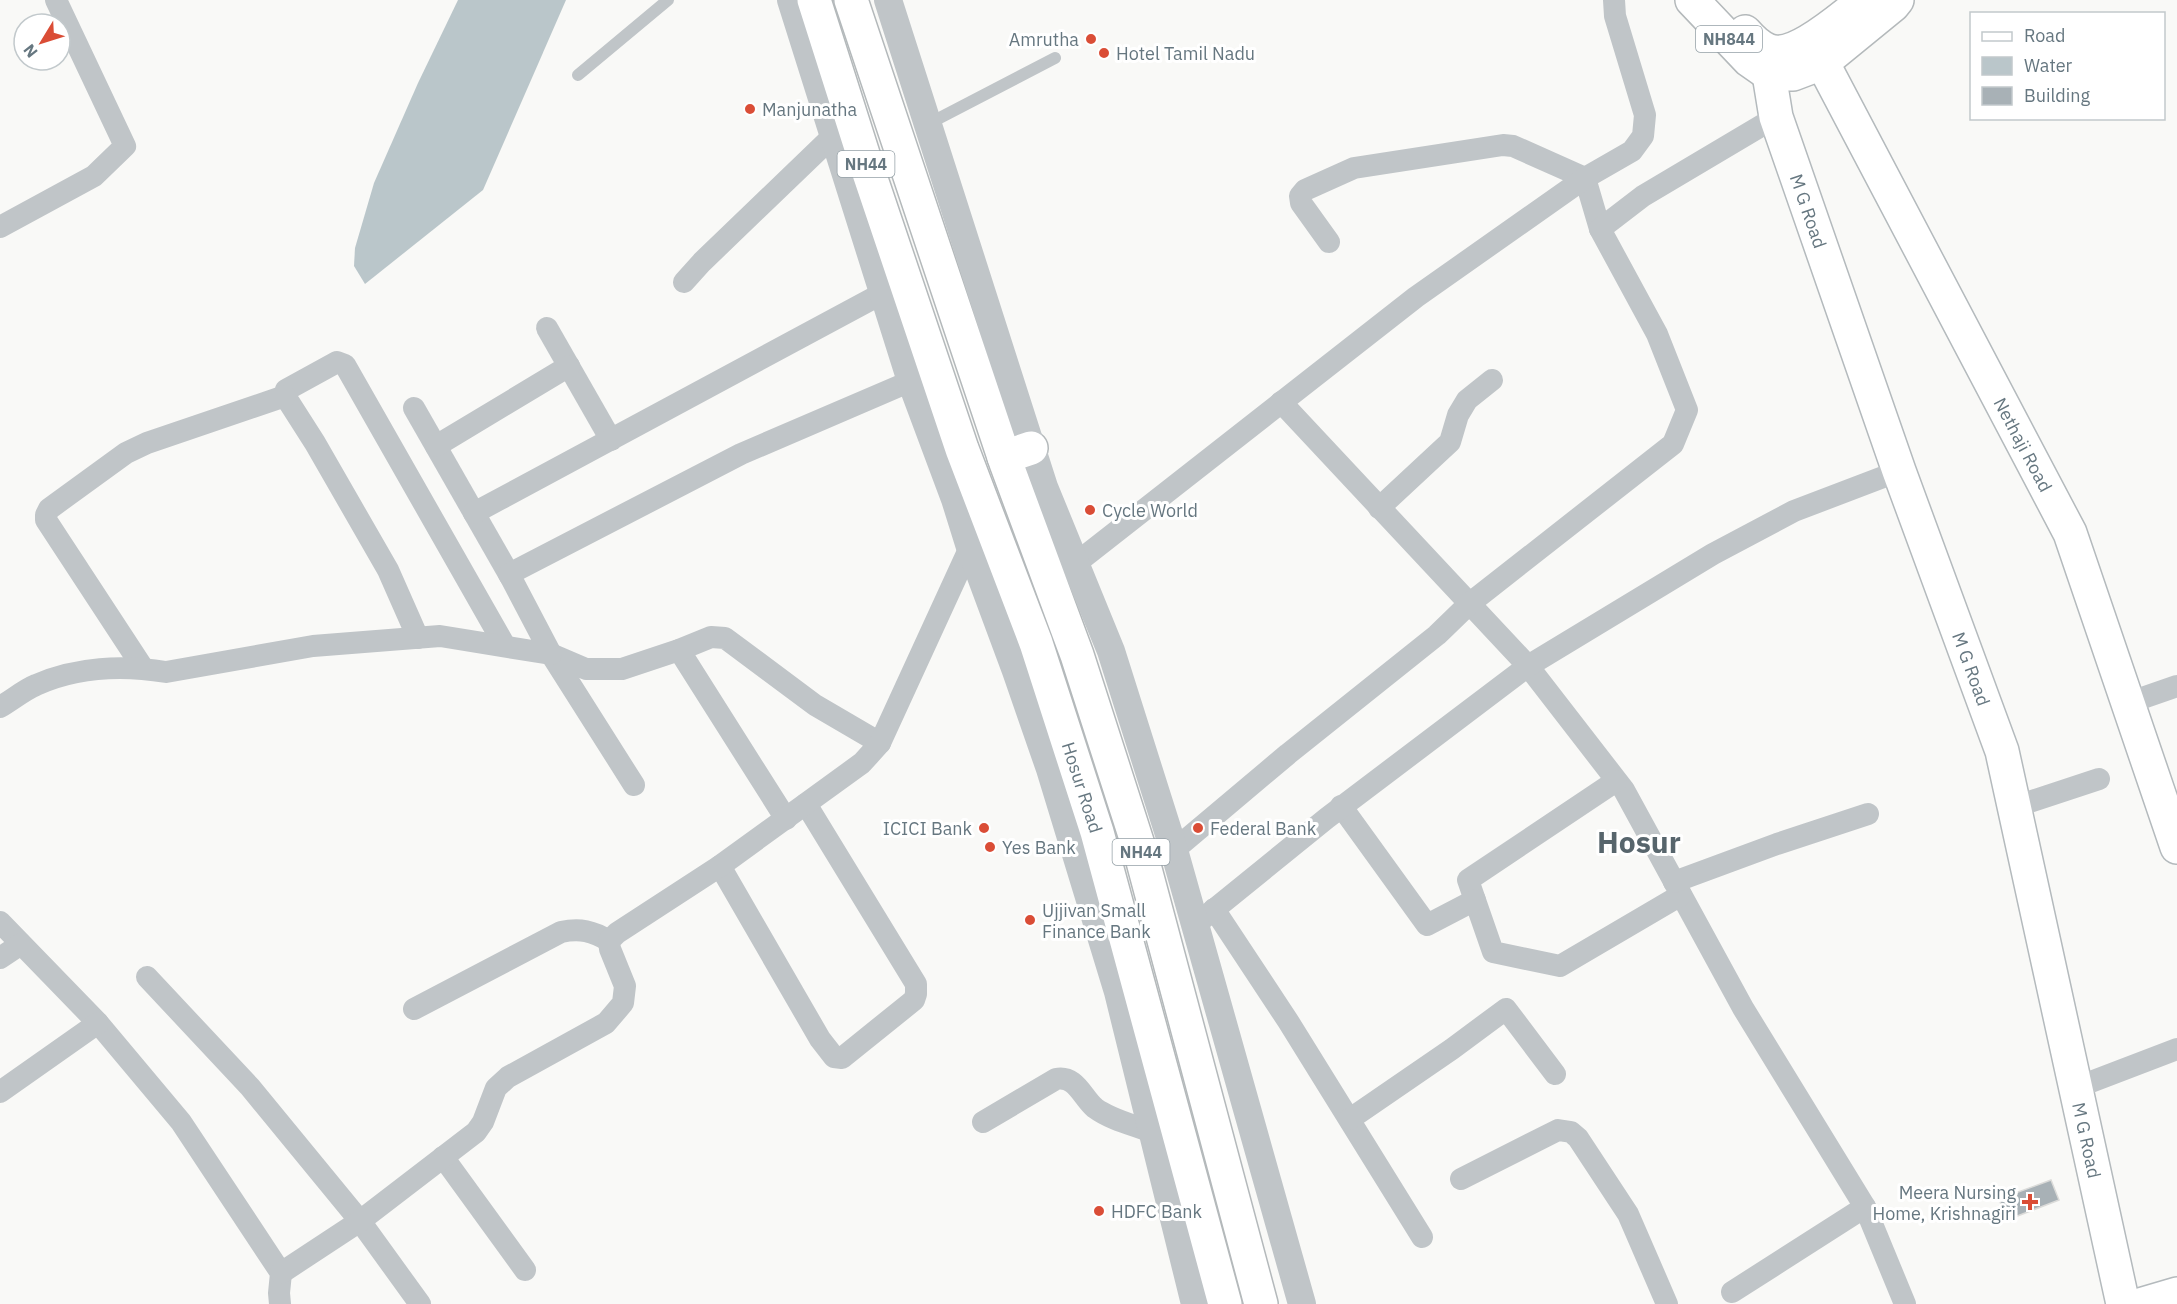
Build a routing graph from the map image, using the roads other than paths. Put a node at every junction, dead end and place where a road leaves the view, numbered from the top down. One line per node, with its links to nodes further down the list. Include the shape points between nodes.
1 (56, 0): 20 (street, via 124,146 93,176)
2 (668, 0): 15 (lane)
3 (791, 0): 18 (street)
4 (814, 0): 34 (main road, NH44)
5 (851, 0): 35 (main road, NH44)
6 (888, 0): 17 (street)
7 (1614, 0): 19 (street, via 1615,16 1645,115 1643,136 1632,151)
8 (1692, 0): 14 (main road, NH844, via 1749,60)
9 (1715, 0): 14 (main road, NH844)
10 (1864, 0): 12 (main road, NH844)
11 (1897, 0): 12 (main road, NH844)
12 (1817, 52): 14 (main road, NH844, via 1779,52); 51 (main road, Nethaji Road, via 2070,533)
13 (1055, 58): 17 (lane)
14 (1768, 63): 16 (main road, M G Road)
15 (578, 75)
16 (1776, 117): 21 (street, via 1643,196); 36 (main road, M G Road)
17 (927, 125): 35 (street)
18 (834, 135): 23 (street); 24 (street)
19 (1584, 178): 21 (street); 22 (street, via 1503,145 1354,168 1305,190 1300,196); 30 (street, via 1416,297)
20 (0, 227)
21 (1600, 229): 42 (street, via 1657,334 1687,410 1673,444)
22 (1329, 242)
23 (684, 282)
24 (883, 293): 28 (street); 32 (street)
25 (547, 328): 26 (street)
26 (569, 366): 32 (street); 33 (street)
27 (1492, 380): 37 (street, via 1467,400 1450,442)
28 (911, 381): 34 (street); 41 (street, via 741,454)
29 (285, 396): 43 (street, via 388,570); 44 (street, via 286,390 337,362 345,364); 48 (street, via 126,453 49,509 46,520)
30 (1281, 402): 37 (street); 40 (street)
31 (414, 408): 33 (street)
32 (611, 440): 38 (street)
33 (436, 446): 38 (street)
34 (955, 454): 39 (street); 93 (main road, Hosur Road / NH44, via 1036,643 1097,832)
35 (1014, 456): 40 (street, via 1044,487); 94 (main road, Hosur Road / NH44, via 1141,854)
36 (1899, 471): 47 (street, via 1794,510); 58 (main road, M G Road, via 2002,752)
37 (1379, 508): 42 (street)
38 (474, 513): 41 (street)
39 (970, 547): 52 (street); 80 (street, via 1050,769 1118,992)
40 (1075, 564): 62 (street, via 1111,651)
41 (510, 576): 46 (street)
42 (1469, 604): 47 (street); 62 (street, via 1437,635)
43 (418, 638): 44 (street, via 440,636); 48 (street, via 313,646 166,672)
44 (505, 646): 46 (street)
45 (679, 650): 46 (street, via 622,669 586,669); 52 (street, via 711,637 725,638 815,705); 60 (street)
46 (551, 654): 55 (street)
47 (1528, 666): 54 (street); 57 (street)
48 (143, 668): 50 (street, via 76,671)
49 (2177, 686): 51 (street)
50 (3, 700)
51 (2128, 703): 61 (main road, Nethaji Road)
52 (880, 743): 56 (street, via 862,763)
53 (2099, 779): 58 (street)
54 (1616, 780): 64 (street); 65 (street, via 1468,880)
55 (634, 785)
56 (806, 804): 60 (street); 63 (street, via 916,984 914,1000 842,1058 834,1057 820,1039)
57 (1341, 806): 65 (street, via 1428,925); 66 (street)
58 (2014, 807): 76 (main road, M G Road)
59 (1868, 814): 64 (street, via 1777,843)
60 (786, 819): 63 (street)
61 (2177, 847)
62 (1174, 850): 66 (street)
63 (720, 866): 68 (street)
64 (1677, 888): 65 (street, via 1560,966 1493,952); 83 (street, via 1743,1008)
65 (1475, 900)
66 (1205, 917): 78 (street, via 1288,1021); 95 (street)
67 (0, 922): 69 (street)
68 (609, 941): 72 (street, via 593,932 561,932); 81 (street, via 625,986 623,1004 606,1023 508,1077 496,1088 476,1132)
69 (21, 944): 70 (street); 73 (street)
70 (0, 958)
71 (147, 977): 84 (street, via 250,1088)
72 (414, 1009)
73 (98, 1023): 77 (street); 87 (street, via 181,1122)
74 (2177, 1049): 76 (street)
75 (1555, 1074): 78 (street, via 1506,1010)
76 (2075, 1088): 98 (main road, M G Road)
77 (0, 1092)
78 (1350, 1119): 85 (street)
79 (983, 1122): 80 (street, via 1064,1078 1071,1080 1104,1114)
80 (1152, 1132): 92 (street)
81 (443, 1157): 84 (street); 86 (street)
82 (1461, 1179): 96 (street, via 1558,1131 1571,1132 1628,1214)
83 (1865, 1207): 88 (street); 97 (street)
84 (360, 1221): 87 (street); 91 (street)
85 (1422, 1237)
86 (525, 1270)
87 (281, 1274): 90 (street)
88 (1732, 1292)
89 (2177, 1294): 99 (main road)
90 (280, 1304)
91 (420, 1304)
92 (1195, 1304)
93 (1225, 1304)
94 (1261, 1304)
95 (1302, 1304)
96 (1667, 1304)
97 (1905, 1304)
98 (2123, 1304)
99 (2143, 1304)

